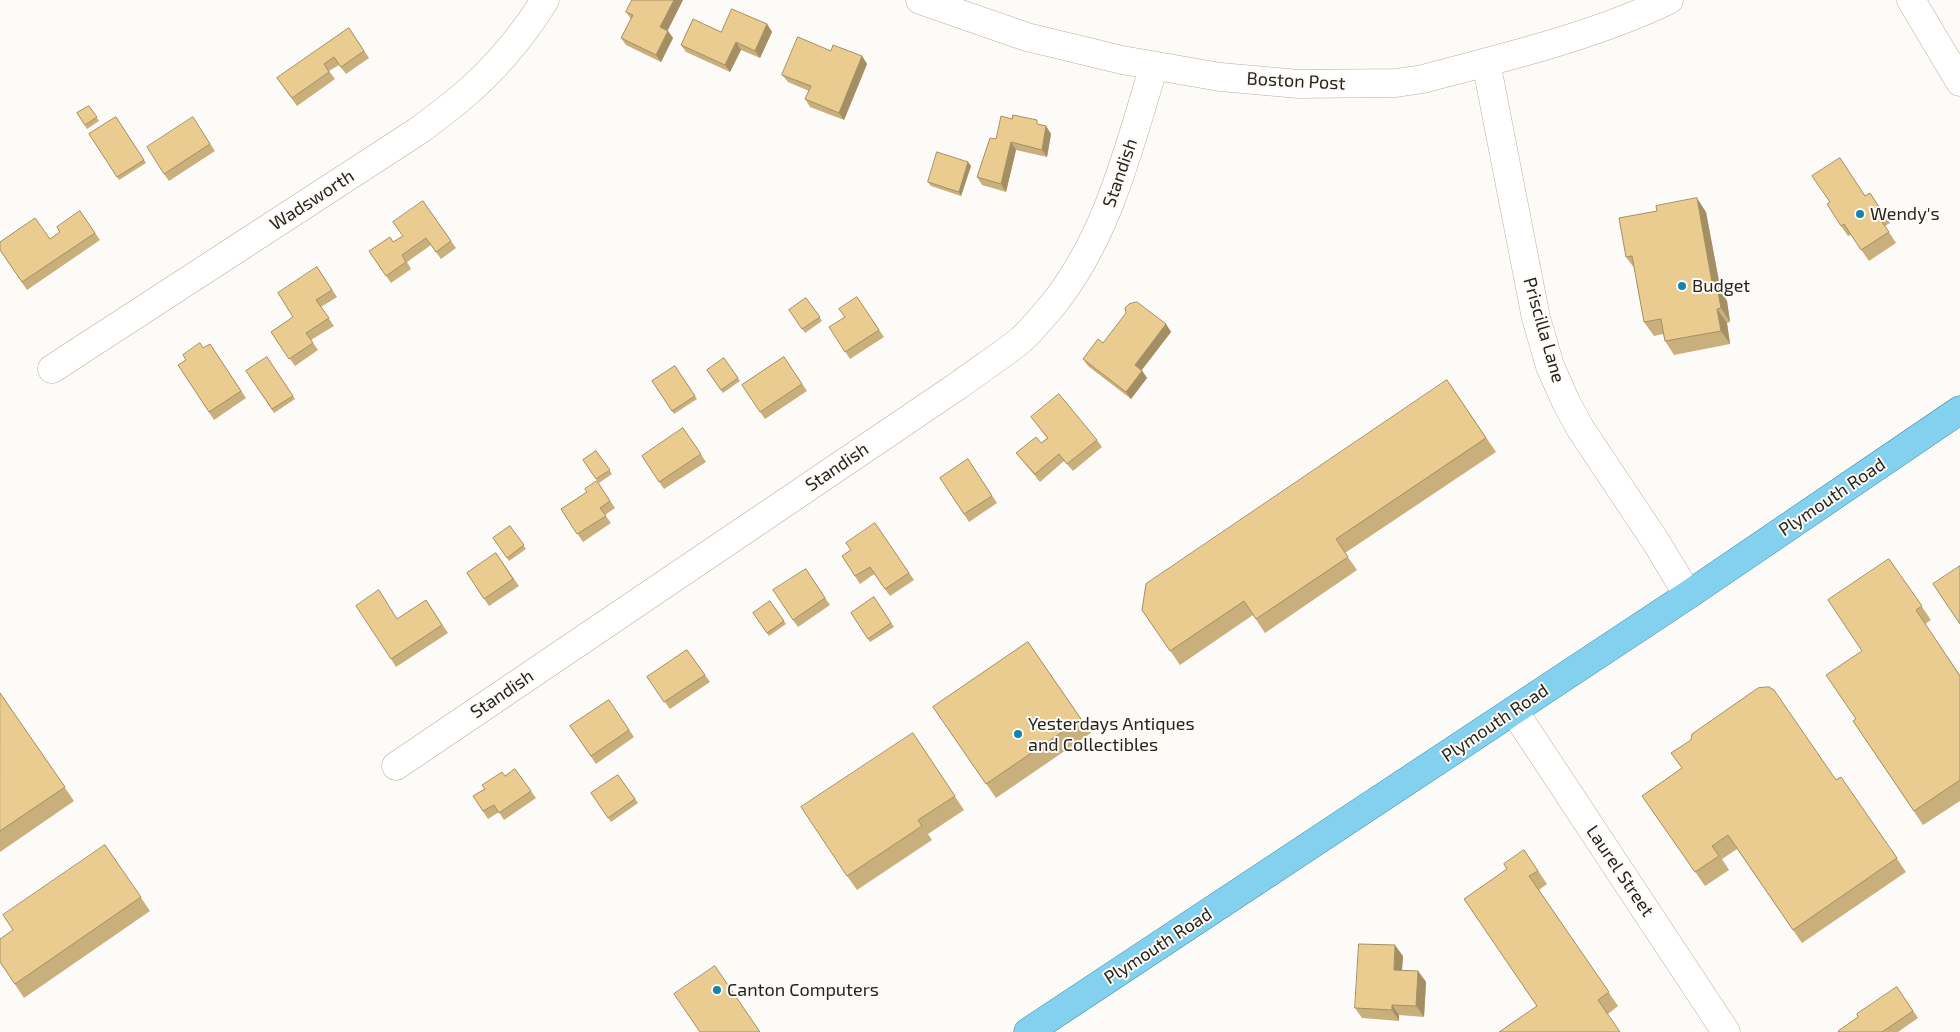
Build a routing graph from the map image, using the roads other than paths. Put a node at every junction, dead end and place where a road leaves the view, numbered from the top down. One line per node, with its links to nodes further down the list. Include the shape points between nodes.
1 (545, 0): 8 (street, Wadsworth, via 497,63 464,95 418,131)
2 (1669, 0): 5 (street, Boston Post, via 1609,26)
3 (1911, 0): 7 (street)
4 (924, 1): 6 (street, Boston Post, via 1027,37)
5 (1486, 62): 6 (street, Boston Post, via 1423,79 1347,84 1299,84 1220,77); 10 (street, Priscilla Lane, via 1536,318 1550,366 1580,428)
6 (1154, 66): 12 (street, Standish, via 1116,189 1096,238 1063,291 1022,339 959,385)
7 (1960, 82)
8 (52, 369)
9 (1960, 410): 10 (main road, Plymouth Road)
10 (1688, 595): 11 (main road, Plymouth Road)
11 (1514, 711): 13 (main road, Plymouth Road); 14 (street, Laurel Street)
12 (396, 766)
13 (1028, 1032)
14 (1726, 1032)

